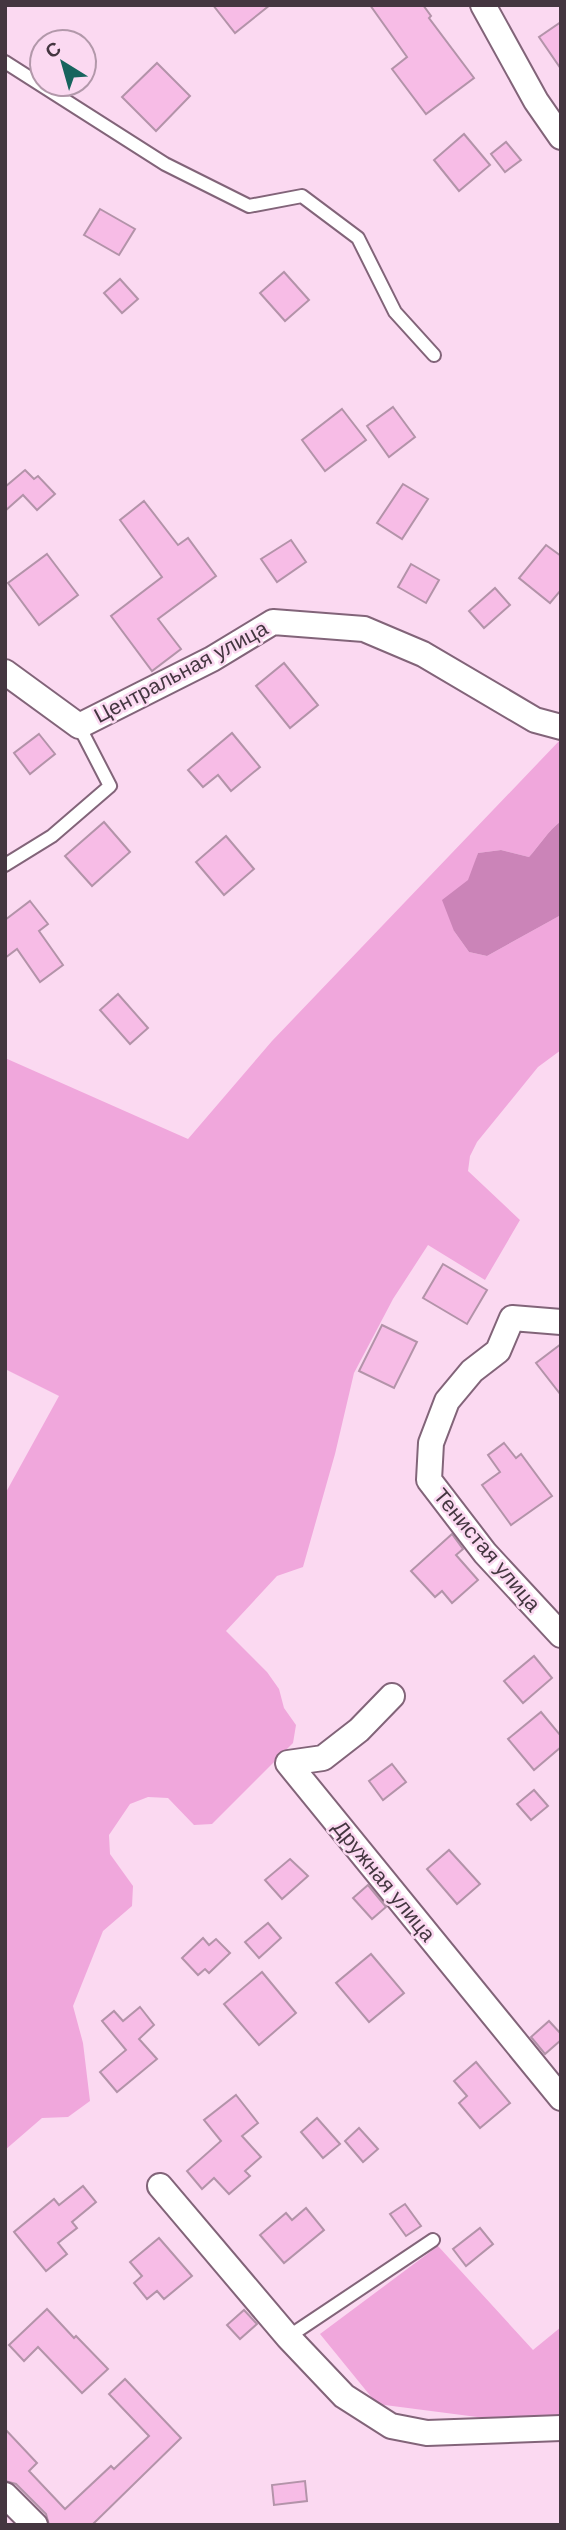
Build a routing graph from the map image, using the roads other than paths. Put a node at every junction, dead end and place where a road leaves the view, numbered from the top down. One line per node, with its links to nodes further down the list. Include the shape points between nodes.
1 (484, 5): 3 (street)
2 (5, 62): 4 (lane, via 165,164 250,206 302,196 358,238 395,312)
3 (561, 137)
4 (434, 355)
5 (5, 672): 6 (street, Центральная улица)
6 (79, 726): 7 (street, Центральная улица, via 212,659 273,622 364,629 423,654 535,720); 8 (lane, via 110,786 52,836)
7 (561, 727)
8 (5, 865)
9 (561, 1322): 10 (street, Тенистая улица, via 512,1318 498,1351 472,1371 447,1401 431,1443 429,1479 485,1553)
10 (561, 1635)
11 (392, 1696): 12 (street, Дружная улица, via 323,1758 288,1763)
12 (561, 2098)
13 (160, 2186): 15 (street)
14 (433, 2240): 15 (lane)
15 (288, 2337): 16 (street, via 344,2396 391,2426 427,2433)
16 (561, 2428)
17 (5, 2495): 18 (street)
18 (35, 2525)

